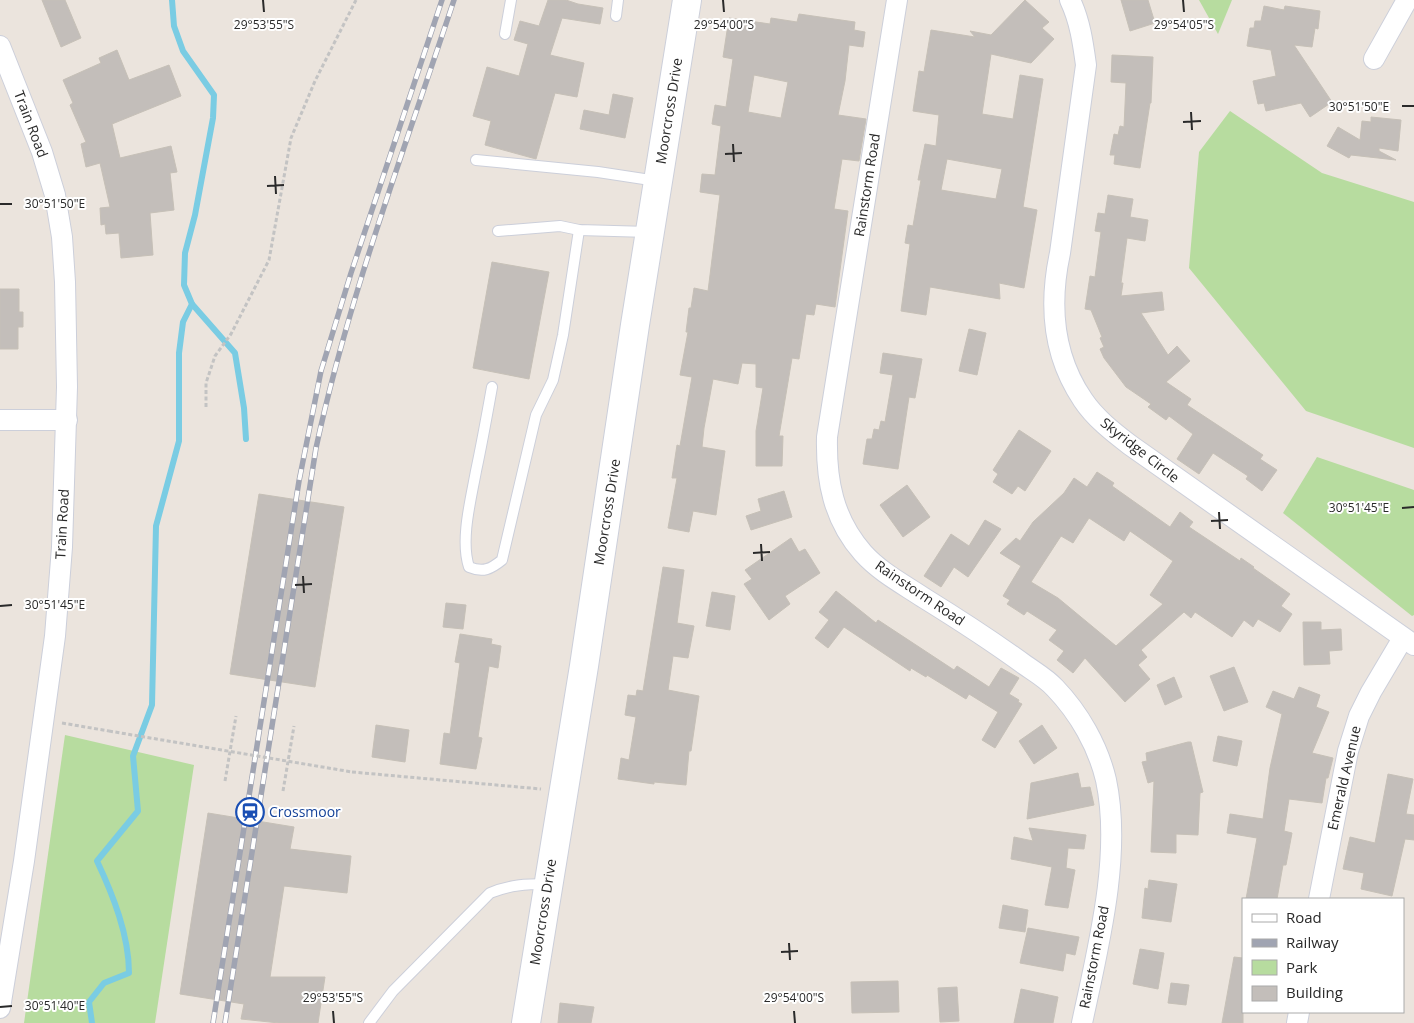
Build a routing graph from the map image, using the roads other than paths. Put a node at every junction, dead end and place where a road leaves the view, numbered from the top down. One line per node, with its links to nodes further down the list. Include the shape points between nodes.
1 (511, 0): 8 (lane)
2 (618, 0): 7 (lane)
3 (687, 0): 12 (street, Moorcross Drive)
4 (897, 0): 25 (street, Rainstorm Road, via 827,437 826,466 838,512 863,553 880,569 1054,686 1072,707 1094,746 1106,780 1112,835 1103,916)
5 (1070, 0): 19 (street, Skyridge Circle, via 1083,39 1086,65 1053,299 1063,365 1095,415 1130,445)
6 (1407, 0): 10 (street)
7 (616, 16)
8 (505, 34)
9 (0, 46): 18 (street, Train Road, via 42,152 55,195 65,282)
10 (1374, 59)
11 (476, 160): 12 (lane)
12 (658, 181): 15 (street, Moorcross Drive)
13 (498, 230): 14 (lane, via 560,226)
14 (579, 230): 15 (lane); 16 (lane, via 553,380 536,415 502,560 483,571 469,567 466,545)
15 (650, 232): 20 (street, Moorcross Drive)
16 (492, 387)
17 (0, 420): 18 (street)
18 (67, 420): 22 (street, Train Road, via 55,636)
19 (1409, 642): 21 (street, Emerald Avenue, via 1371,692 1359,716 1348,751)
20 (548, 884): 23 (lane, via 521,884 490,893 393,991); 24 (street, Moorcross Drive)
21 (1319, 898)
22 (0, 1008)
23 (369, 1023)
24 (526, 1023)
25 (1082, 1023)

